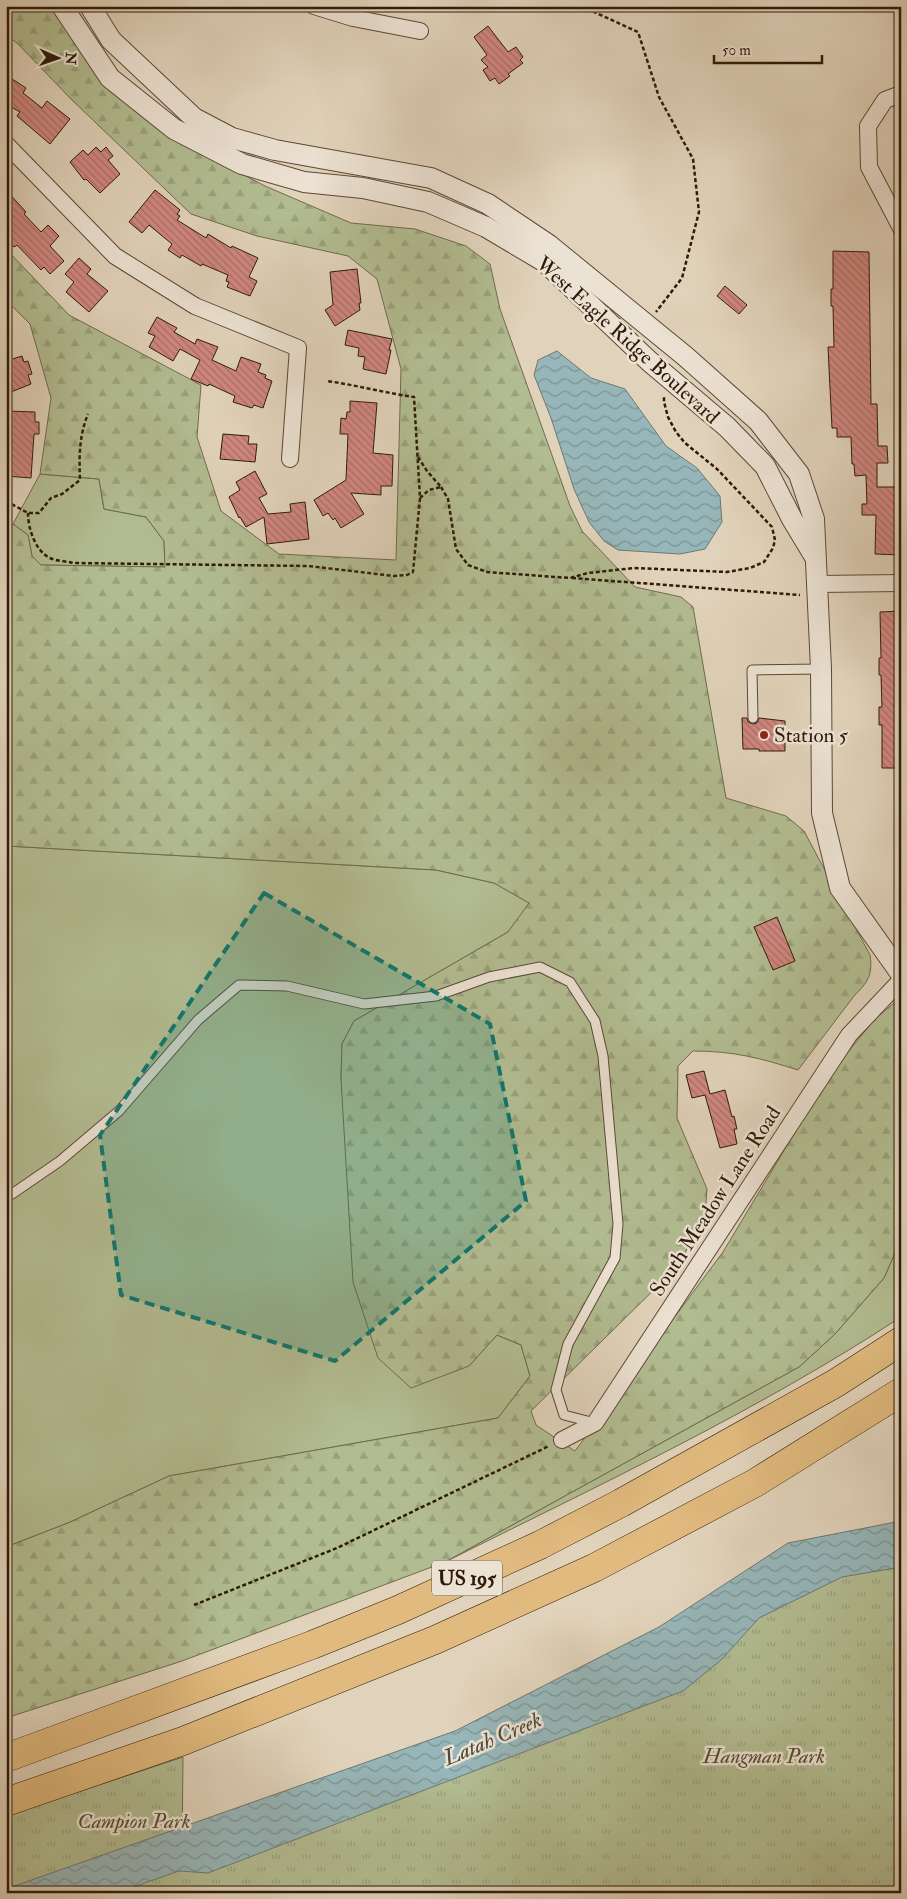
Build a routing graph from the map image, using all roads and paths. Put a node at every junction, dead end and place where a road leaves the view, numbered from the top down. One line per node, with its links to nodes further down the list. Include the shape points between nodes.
1 (62, 6): 19 (street, West Eagle Ridge Boulevard, via 110,78 174,129 242,164 304,182 363,188 428,202 486,227 545,262 648,361 726,427 765,466)
2 (90, 6): 9 (street, West Eagle Ridge Boulevard, via 111,40 194,118 232,138 275,150 431,178 488,204 549,245)
3 (314, 6): 5 (street, via 353,18)
4 (581, 6): 9 (path, via 638,32 659,97 693,159 699,212 682,278)
5 (420, 31)
6 (901, 94): 8 (street, via 885,100 868,126 869,167)
7 (6, 144): 14 (street, via 115,256 195,306 298,348)
8 (901, 228)
9 (646, 324): 19 (street, West Eagle Ridge Boulevard, via 758,421 799,474 814,519)
10 (327, 381): 13 (path, via 414,397)
11 (664, 395): 20 (path, via 668,417 676,432 717,469 772,527 773,548 764,562 727,572 634,568)
12 (88, 414): 18 (path, via 79,449 80,480 51,498 39,513)
13 (418, 456): 15 (path, via 427,472); 16 (path)
14 (290, 459)
15 (441, 486): 16 (path, via 428,490); 20 (path, via 448,499 456,549 468,565 487,572)
16 (420, 498): 18 (path, via 413,572 394,576 308,566 73,563 51,559 41,553 28,523)
17 (6, 501): 18 (path)
18 (28, 513)
19 (815, 557): 22 (street, West Eagle Ridge Boulevard)
20 (570, 578): 23 (path)
21 (901, 583): 22 (street)
22 (818, 584): 24 (street, West Eagle Ridge Boulevard)
23 (800, 595)
24 (820, 669): 25 (lane, via 752,670); 26 (street, West Eagle Ridge Boulevard, via 822,814 840,888)
25 (753, 718)
26 (901, 974)
27 (901, 980): 31 (street, South Meadow Lane Road, via 849,1035)
28 (6, 1194): 31 (lane, via 12,1194 60,1161 119,1111 198,1020 238,985 287,986 364,1004 436,996 489,977 540,968 570,982 595,1021 604,1056 618,1224 615,1258 568,1344 556,1390 564,1415)
29 (901, 1341): 34 (highway, US 195, via 836,1383 621,1503 540,1544 398,1610)
30 (901, 1392): 35 (highway, US 195, via 755,1482 576,1576 435,1640 183,1742)
31 (595, 1423): 32 (street, South Meadow Lane Road)
32 (562, 1440): 33 (path, via 337,1548)
33 (194, 1605)
34 (6, 1758)
35 (6, 1802)
36 (330, 1893): 37 (path, via 340,1890)
37 (368, 1893)

